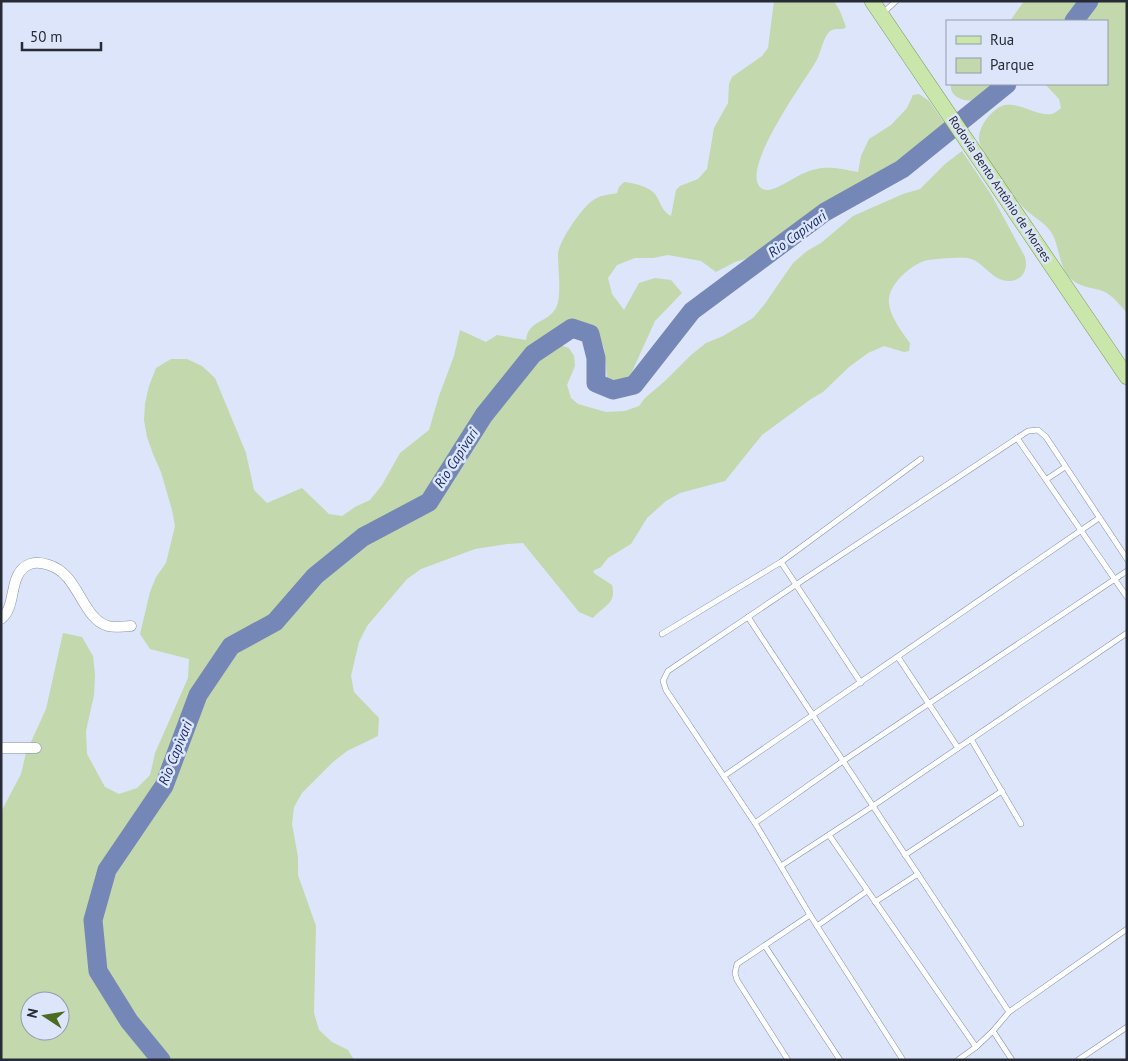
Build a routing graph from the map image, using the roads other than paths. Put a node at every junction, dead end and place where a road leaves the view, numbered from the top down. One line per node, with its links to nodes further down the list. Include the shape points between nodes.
1 (872, 1): 3 (main road, Rodovia Bento Antônio de Moraes)
2 (896, 1): 3 (lane)
3 (882, 14): 4 (main road, Rodovia Bento Antônio de Moraes)
4 (1127, 377)
5 (1017, 438): 7 (lane, via 1028,431 1038,430); 8 (lane); 15 (lane)
6 (921, 459): 12 (lane)
7 (1065, 466): 8 (lane); 9 (lane)
8 (1047, 479): 10 (lane)
9 (1099, 518): 10 (lane); 11 (lane)
10 (1081, 530): 14 (lane); 22 (lane)
11 (1127, 559)
12 (781, 562): 15 (lane); 21 (lane)
13 (1127, 571): 14 (lane)
14 (1114, 579): 16 (lane); 24 (lane)
15 (797, 584): 17 (lane); 23 (lane)
16 (1127, 597)
17 (748, 617): 25 (lane); 31 (lane, via 668,671 663,681)
18 (1, 620): 19 (street, via 12,601 15,581 21,570 30,564 44,563 58,568 85,604 107,626)
19 (131, 626)
20 (1127, 632): 26 (lane)
21 (662, 634)
22 (898, 657): 23 (lane); 24 (lane)
23 (862, 683): 25 (lane)
24 (929, 705): 29 (lane); 30 (lane)
25 (813, 716): 30 (lane); 31 (lane)
26 (971, 739): 29 (lane); 32 (lane)
27 (1, 748): 28 (street)
28 (36, 748)
29 (958, 748): 33 (lane)
30 (844, 761): 33 (lane); 34 (lane)
31 (724, 776): 34 (lane)
32 (1002, 791): 35 (lane); 37 (lane)
33 (873, 806): 36 (lane); 37 (lane)
34 (756, 822): 38 (lane)
35 (1021, 824)
36 (829, 835): 38 (lane); 40 (lane)
37 (905, 855): 39 (lane)
38 (781, 866): 42 (lane)
39 (918, 874): 41 (lane); 46 (lane)
40 (867, 891): 41 (lane); 43 (lane)
41 (874, 902): 49 (lane)
42 (810, 915): 43 (lane); 45 (lane)
43 (817, 926): 52 (lane)
44 (1127, 929): 46 (lane)
45 (765, 946): 50 (lane, via 737,964 735,973); 51 (lane)
46 (1010, 1012): 48 (lane)
47 (1127, 1026): 55 (lane)
48 (993, 1031): 49 (lane); 54 (lane)
49 (976, 1047): 53 (lane)
50 (788, 1060)
51 (840, 1060)
52 (903, 1060)
53 (958, 1060)
54 (1012, 1060)
55 (1078, 1060)

